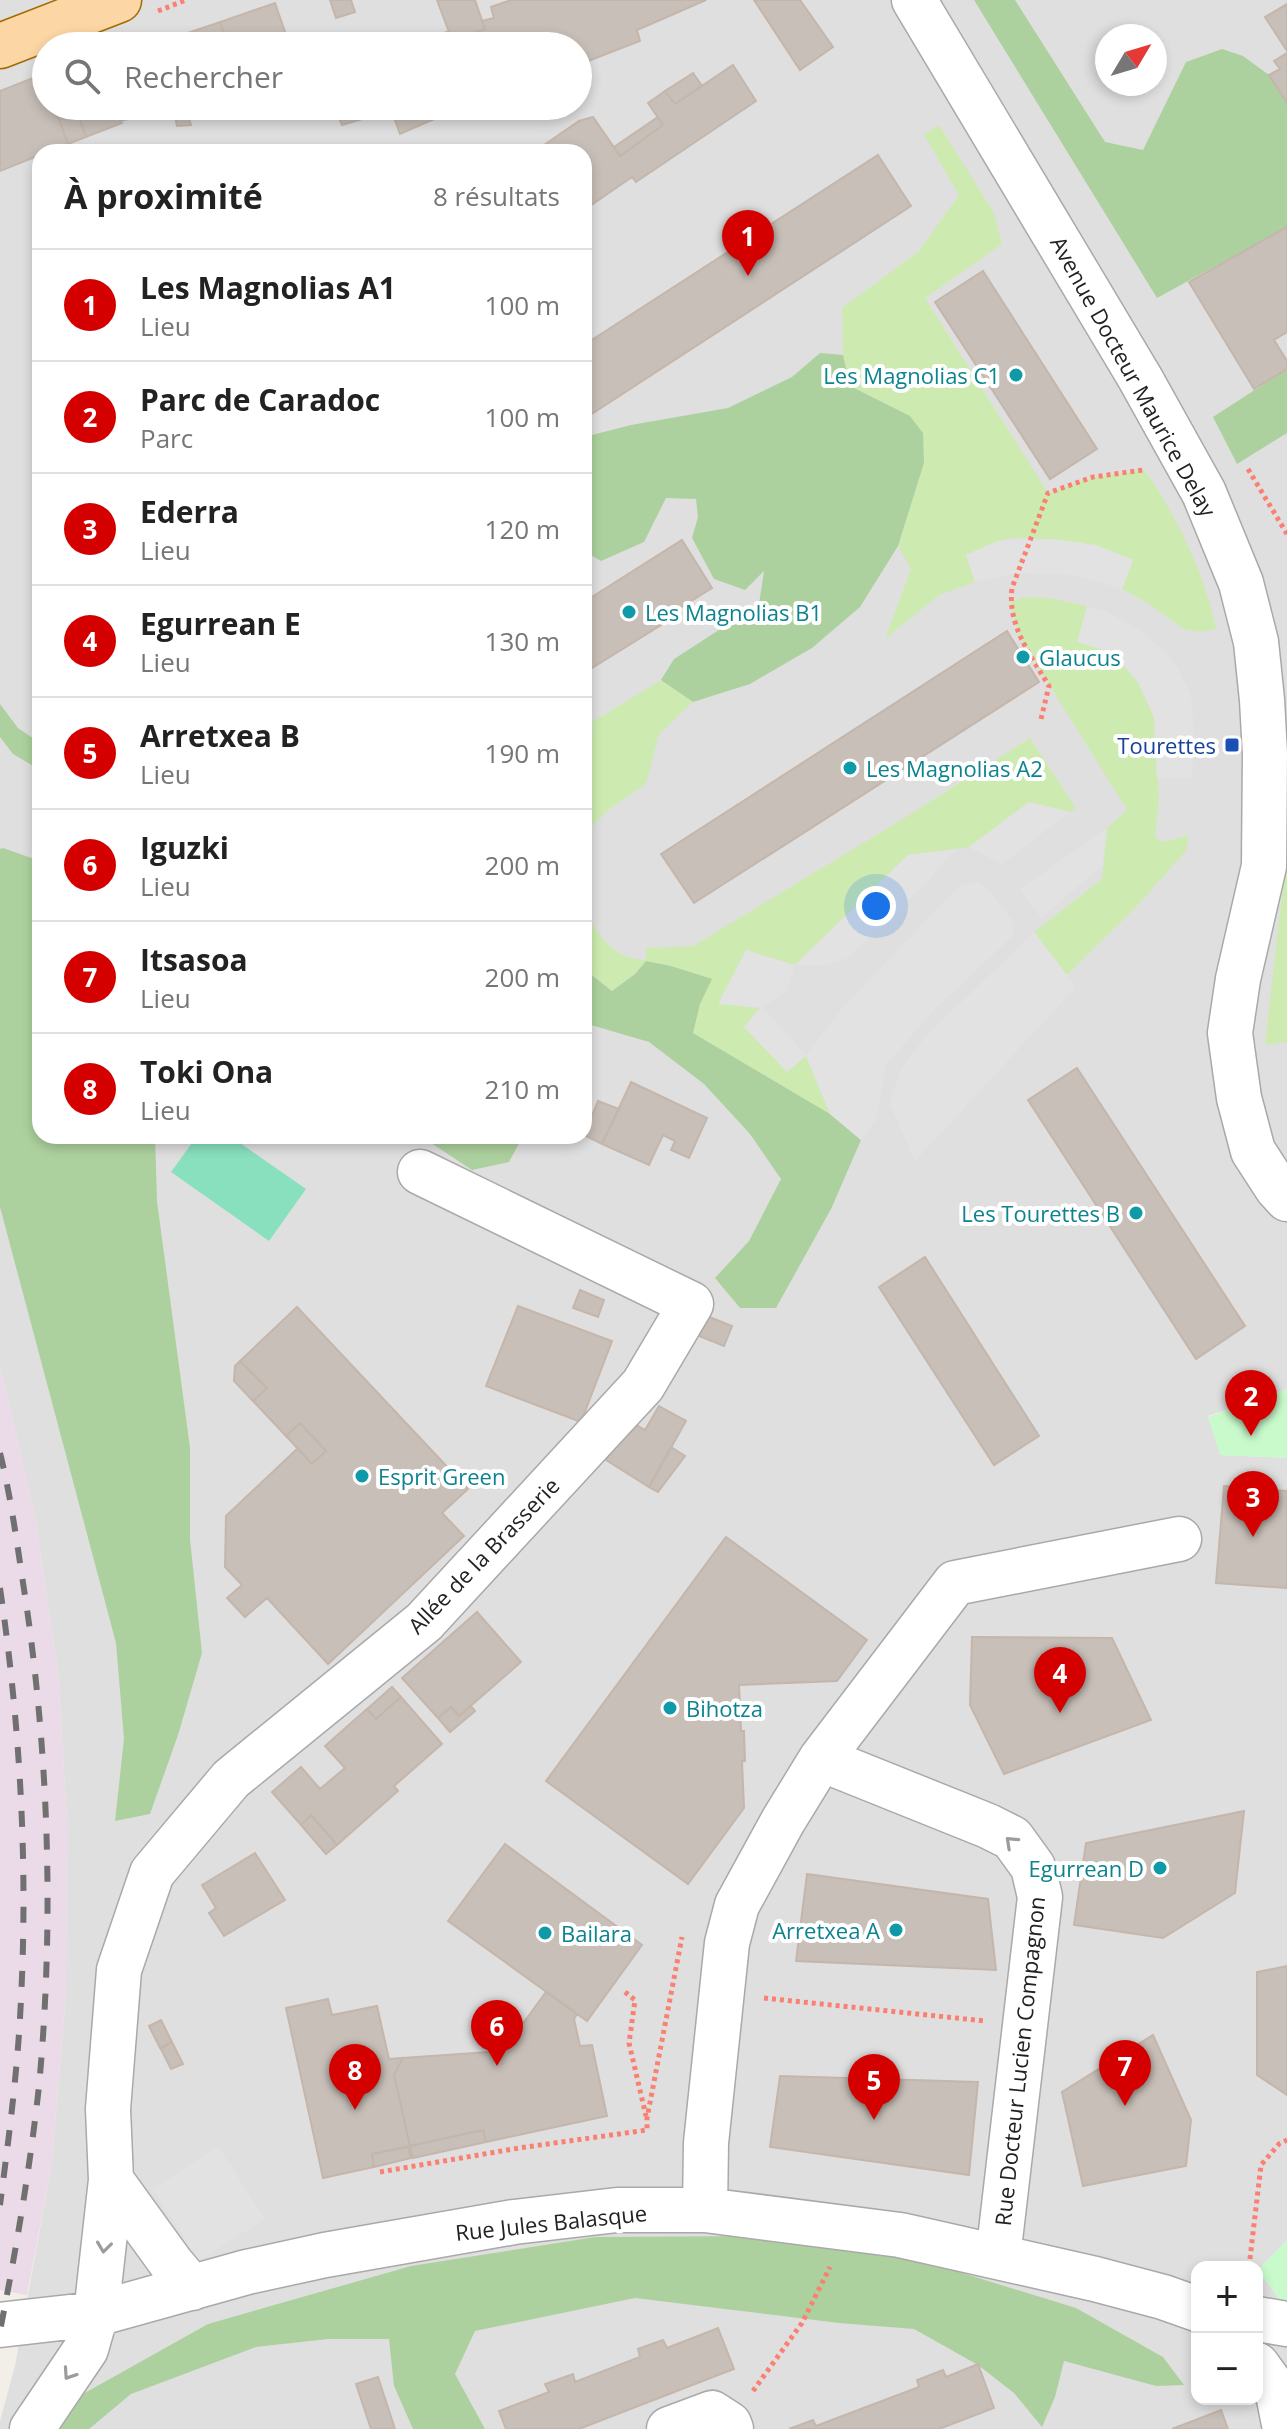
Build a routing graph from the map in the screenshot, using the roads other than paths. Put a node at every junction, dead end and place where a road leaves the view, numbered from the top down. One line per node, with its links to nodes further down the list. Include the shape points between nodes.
1 (119, 0): 3 (main road)
2 (914, 0): 7 (street, Avenue Docteur Maurice Delay, via 1140,378 1204,493 1241,583 1256,642 1262,700 1264,866 1230,1033 1253,1151)
3 (36, 32)
4 (32, 34): 5 (main road)
5 (0, 46)
6 (420, 1172): 10 (street, Allée de la Brasserie, via 691,1304 643,1385 424,1622 231,1779 152,1873 119,1970 108,2109)
7 (1287, 1199)
8 (1179, 1539): 9 (street, via 955,1583)
9 (821, 1759): 11 (street, via 737,1905 727,1943 706,2143); 12 (street, Rue Docteur Lucien Compagnon, one-way to 9, via 1040,1897 1033,1867 1012,1838)
10 (111, 2180): 13 (street); 15 (street, Allée de la Brasserie, one-way to 15)
11 (705, 2210): 12 (street, Rue Jules Balasque, via 900,2235); 13 (street, Rue Jules Balasque, via 617,2210 514,2222 325,2255)
12 (998, 2257): 14 (street, Rue Jules Balasque)
13 (192, 2288): 15 (street, Rue Jules Balasque)
14 (1191, 2307)
15 (96, 2314): 18 (street, Rue Jules Balasque); 21 (street, Allée de la Brasserie, one-way to 21, via 86,2349)
16 (1263, 2320): 17 (street)
17 (1287, 2324)
18 (0, 2325)
19 (1263, 2373): 23 (street, via 1278,2394)
20 (730, 2426): 22 (street, via 712,2413)
21 (32, 2429)
22 (669, 2429)
23 (1285, 2429)

